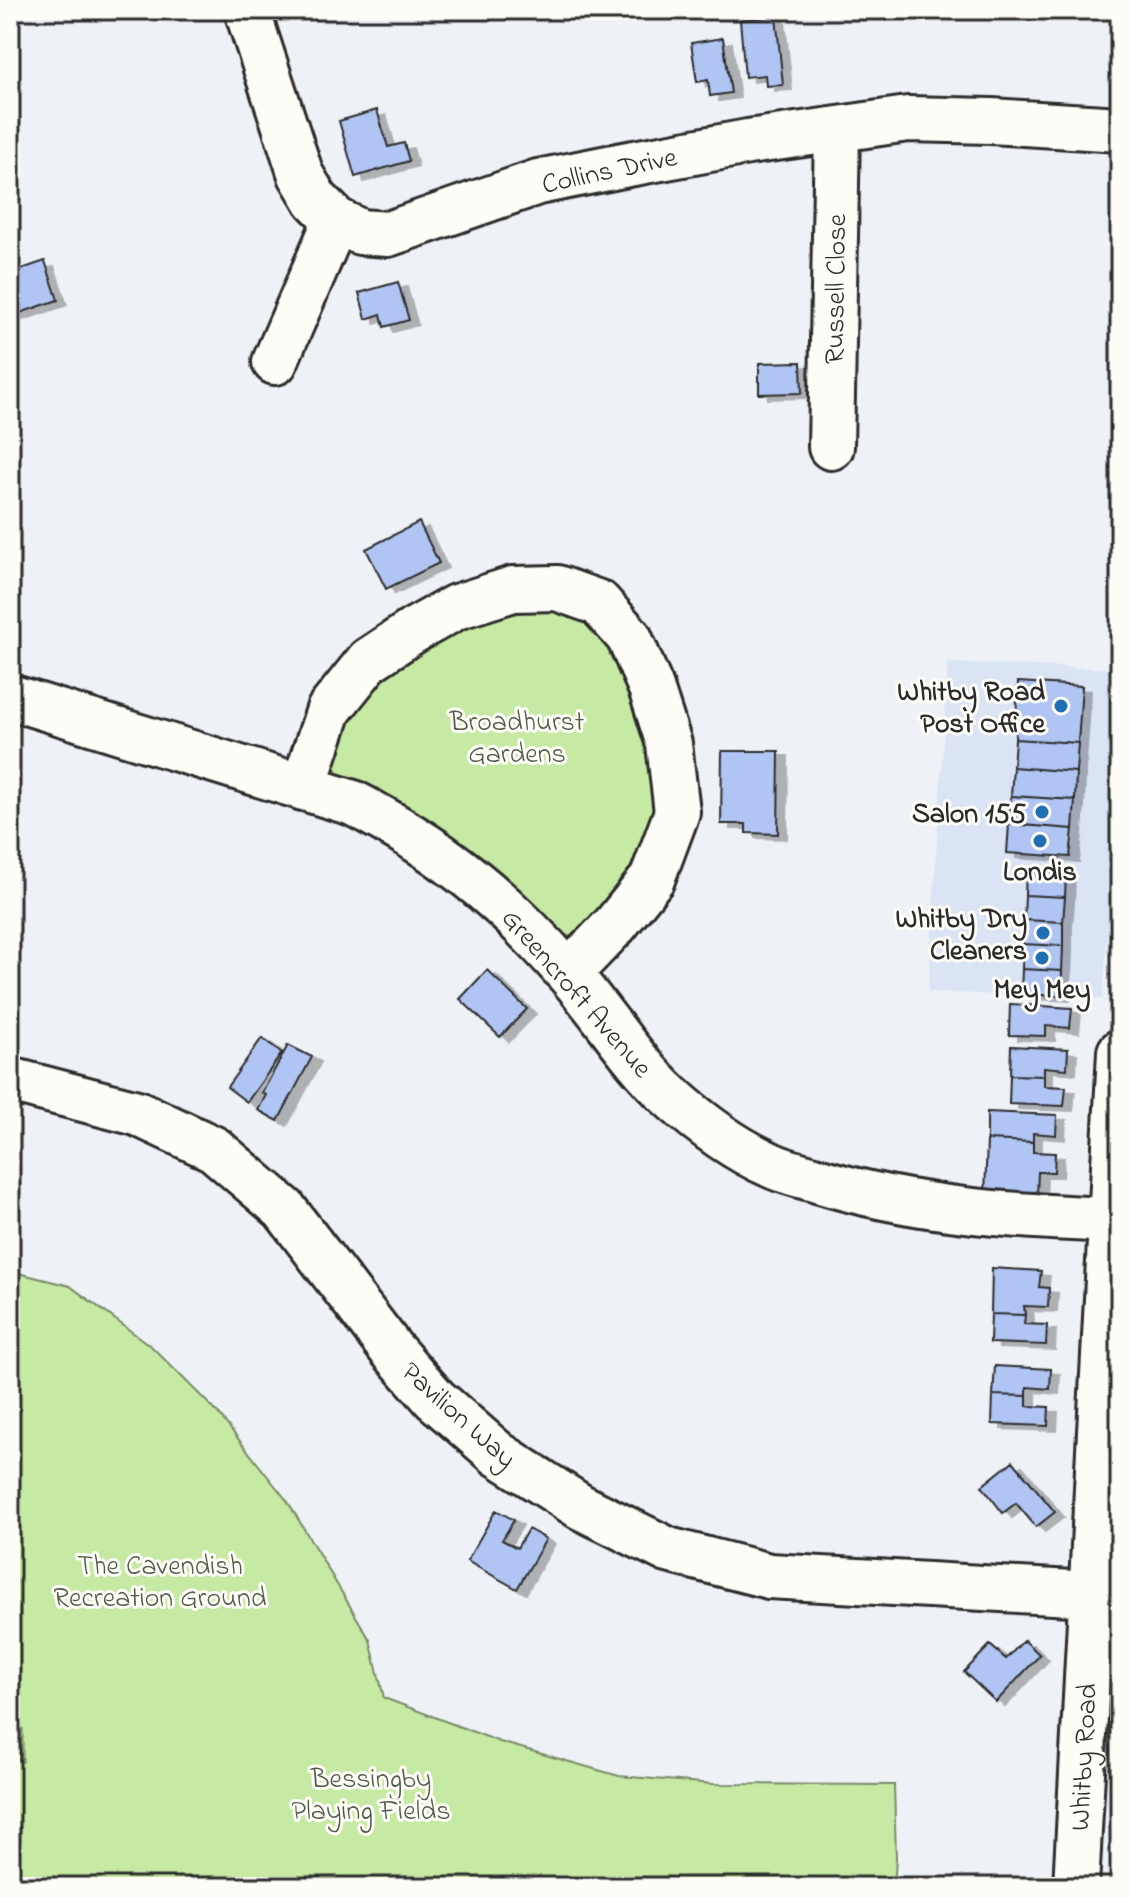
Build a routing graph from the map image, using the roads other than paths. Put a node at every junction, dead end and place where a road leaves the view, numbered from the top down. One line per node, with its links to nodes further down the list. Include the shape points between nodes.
1 (247, 10): 4 (street, Collins Drive, via 301,175)
2 (1120, 129): 3 (street, Collins Drive, via 908,119)
3 (837, 131): 4 (street, Collins Drive, via 538,182 388,234 360,232); 6 (street, Russell Close)
4 (336, 220): 5 (street)
5 (275, 362)
6 (831, 447)
7 (10, 697): 8 (street, Greencroft Avenue)
8 (303, 788): 9 (street, Greencroft Avenue, via 353,803 443,857 486,888); 9 (street, via 329,710 369,660 413,631 456,607 513,589 557,588 599,603 629,637 651,688 669,744 677,812 652,879)
9 (569, 973): 12 (street, Greencroft Avenue, via 627,1050 671,1096 717,1134 771,1166 909,1204)
10 (1120, 1052): 12 (street, Whitby Road)
11 (10, 1080): 13 (street, Pavilion Way, via 137,1113 214,1149 284,1209 435,1399 498,1454 581,1507 668,1550 769,1576)
12 (1111, 1220): 13 (street, Whitby Road)
13 (1090, 1594): 14 (street, Whitby Road)
14 (1076, 1887)

